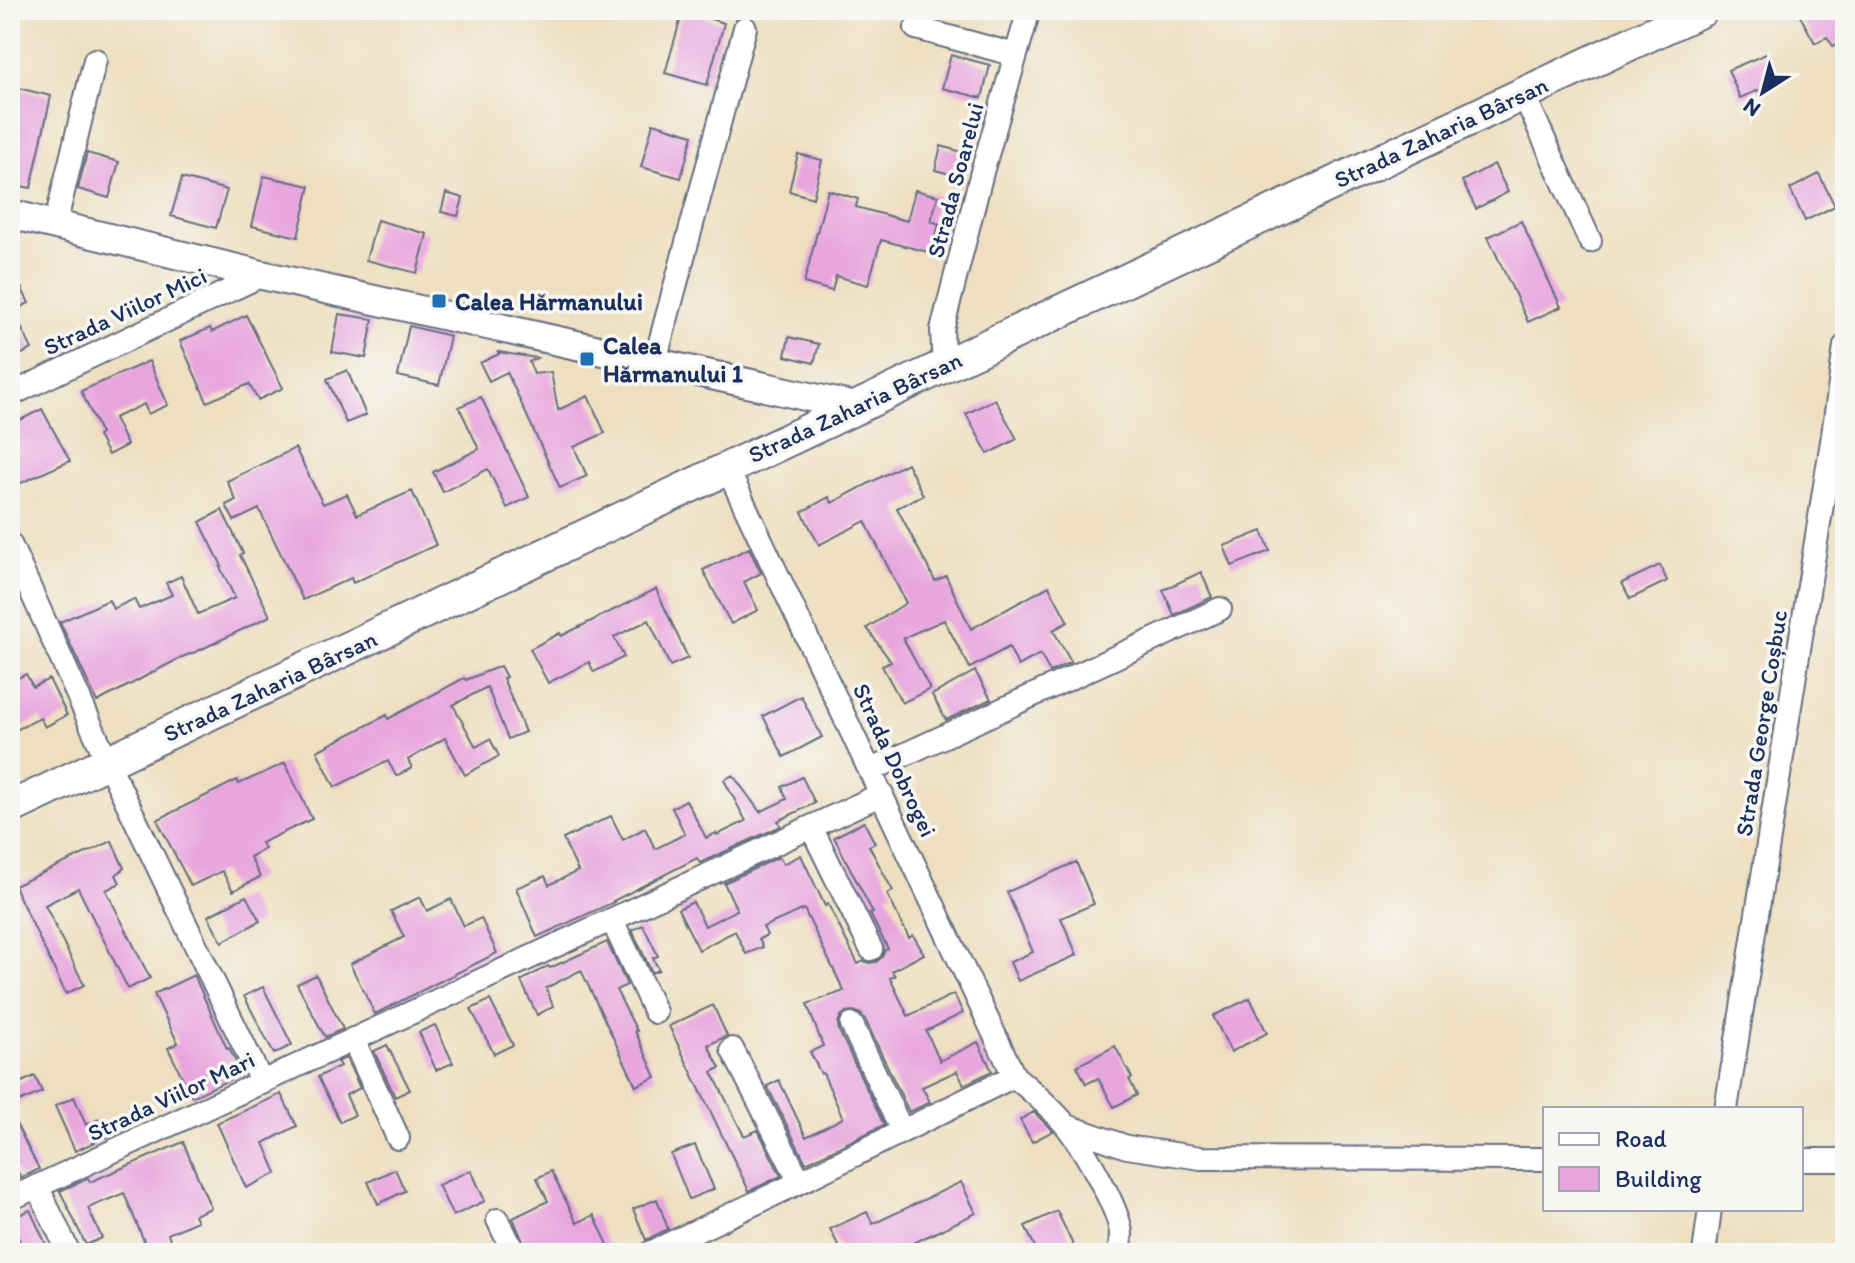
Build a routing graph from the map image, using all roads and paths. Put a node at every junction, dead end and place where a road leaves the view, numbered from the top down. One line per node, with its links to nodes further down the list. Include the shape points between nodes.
1 (1029, 10): 5 (street, Strada Soarelui)
2 (1702, 10): 7 (main road, Strada Zaharia Bârsan)
3 (745, 28): 13 (street)
4 (916, 28): 5 (street)
5 (1016, 55): 14 (street, Strada Soarelui, via 942,330)
6 (95, 60): 9 (street)
7 (1523, 93): 10 (street); 14 (main road, Strada Zaharia Bârsan)
8 (10, 214): 9 (street)
9 (55, 225): 11 (street)
10 (1590, 241)
11 (262, 275): 13 (street); 15 (street, Strada Viilor Mici)
12 (1845, 346): 33 (street, Strada George Coșbuc)
13 (655, 361): 16 (street)
14 (944, 366): 16 (main road, Strada Zaharia Bârsan)
15 (10, 395)
16 (855, 407): 17 (main road, Strada Zaharia Bârsan)
17 (727, 468): 20 (main road, Strada Zaharia Bârsan); 21 (street, Strada Dobrogei)
18 (10, 544): 20 (street)
19 (1220, 609): 21 (street)
20 (108, 763): 23 (main road, Strada Zaharia Bârsan); 32 (street)
21 (871, 770): 22 (street, Strada Dobrogei)
22 (882, 794): 24 (street, Strada Viilor Mari); 31 (street, Strada Dobrogei)
23 (10, 808)
24 (811, 827): 25 (street, Strada Viilor Mari); 26 (street)
25 (612, 920): 27 (street); 29 (street, Strada Viilor Mari)
26 (871, 949)
27 (655, 1012)
28 (852, 1025): 35 (street)
29 (353, 1039): 32 (street, Strada Viilor Mari); 36 (street)
30 (732, 1049): 40 (street)
31 (1014, 1076): 34 (street, Strada Dobrogei); 35 (street)
32 (262, 1083): 41 (street, Strada Viilor Mari)
33 (1726, 1107)
34 (1067, 1126): 37 (street, via 1127,1147 1201,1158); 48 (street, Strada Dobrogei, via 1107,1195 1121,1232)
35 (902, 1131): 40 (street)
36 (398, 1138)
37 (1543, 1159)
38 (1803, 1160): 39 (street)
39 (1845, 1160)
40 (800, 1182): 47 (street)
41 (37, 1186): 42 (street, Strada Viilor Mari); 45 (street)
42 (10, 1199)
43 (1710, 1211): 49 (street)
44 (498, 1220): 46 (street)
45 (69, 1253)
46 (514, 1253)
47 (650, 1253)
48 (1119, 1253)
49 (1704, 1253)

